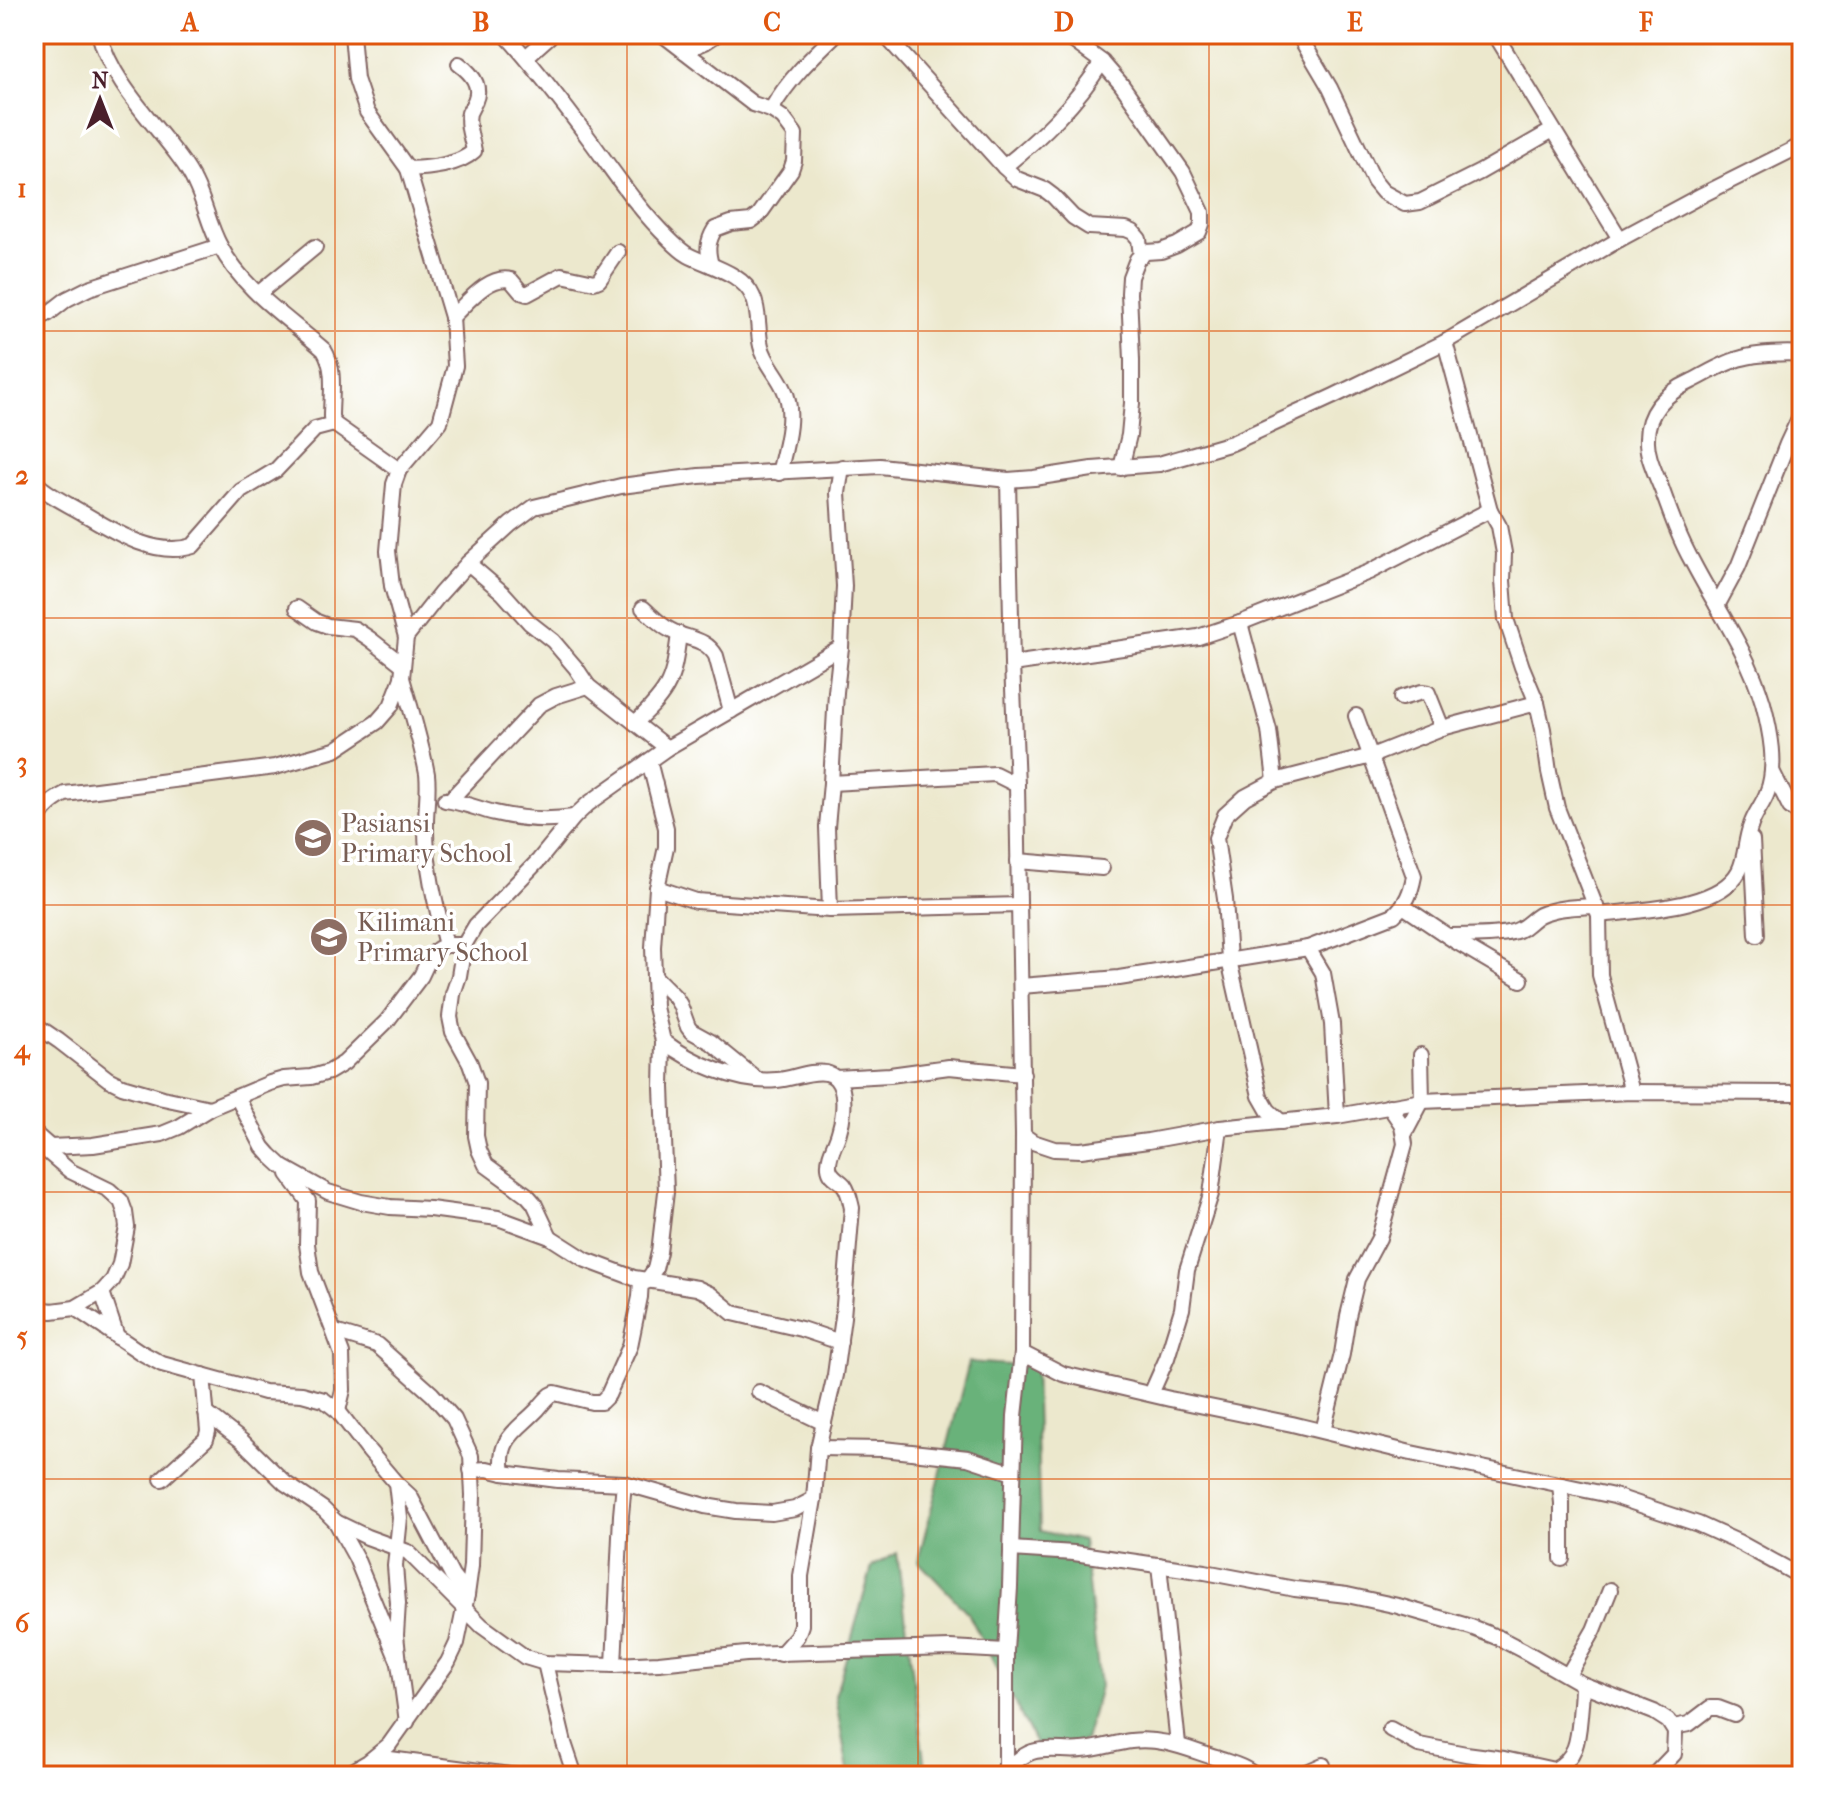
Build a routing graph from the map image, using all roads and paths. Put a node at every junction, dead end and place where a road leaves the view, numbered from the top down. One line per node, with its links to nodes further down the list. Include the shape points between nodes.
1 (99, 34): 22 (street, via 133,101 195,181)
2 (352, 34): 20 (street, via 356,79 367,112)
3 (505, 34): 13 (street)
4 (552, 34): 13 (street)
5 (662, 34): 12 (street)
6 (717, 34): 12 (street)
7 (836, 34): 16 (street)
8 (884, 34): 19 (street)
9 (1064, 34): 14 (street)
10 (1298, 34): 17 (street, via 1374,181 1405,204 1420,202)
11 (1498, 35): 17 (street)
12 (684, 51): 16 (street, via 753,104)
13 (526, 57): 26 (street, via 645,214 684,254)
14 (1102, 62): 19 (street, via 1066,111); 25 (street, via 1183,172 1202,212 1199,232)
15 (459, 64): 20 (street, via 476,84 469,113 474,151 451,163)
16 (771, 110): 26 (street, via 795,134 791,170 755,219 715,229 708,244)
17 (1553, 130): 21 (street)
18 (1802, 145): 21 (street)
19 (1004, 167): 25 (street, via 1017,179 1045,190 1089,227 1133,232)
20 (408, 169): 28 (street)
21 (1620, 239): 30 (street)
22 (220, 246): 27 (street); 29 (street, via 89,288)
23 (315, 247): 27 (street)
24 (618, 252): 28 (street, via 594,282 562,275 527,294 503,278)
25 (1141, 256): 35 (street, via 1130,277 1132,403)
26 (711, 265): 37 (street, via 753,296 761,345 786,392 789,414)
27 (258, 294): 33 (street, via 324,350 332,369)
28 (452, 317): 36 (street, via 455,366 440,422)
29 (34, 320)
30 (1445, 342): 35 (street, via 1232,443 1159,464); 40 (street)
31 (1802, 354): 42 (street, via 1742,358 1677,388 1663,398 1649,423 1650,457 1667,505)
32 (1802, 412): 42 (street)
33 (334, 424): 36 (street); 39 (street, via 315,429 276,470 241,491 187,548 146,545 111,530)
34 (842, 467): 37 (street); 38 (street, via 907,468); 48 (street)
35 (1121, 468): 38 (street)
36 (399, 470): 47 (street, via 388,551)
37 (779, 473): 41 (street, via 621,486 534,507)
38 (1008, 480): 49 (street)
39 (34, 481)
40 (1490, 510): 45 (street, via 1369,572); 53 (street, via 1504,553 1506,619)
41 (468, 563): 47 (street); 51 (street, via 553,641)
42 (1717, 606): 61 (street, via 1759,691)
43 (297, 608): 50 (street, via 328,626 355,629)
44 (643, 608): 46 (street)
45 (1240, 623): 49 (street, via 1198,637); 62 (street, via 1269,730)
46 (679, 634): 54 (street, via 713,650); 56 (street, via 670,681)
47 (406, 637): 50 (street)
48 (841, 647): 54 (street); 63 (street)
49 (1012, 664): 64 (street)
50 (402, 672): 65 (street); 70 (street, via 391,706 335,750 275,767 65,794 44,808)
51 (588, 686): 56 (street); 66 (street, via 539,705)
52 (1401, 698): 57 (street, via 1428,693)
53 (1537, 703): 57 (street); 77 (street, via 1557,808)
54 (731, 711): 58 (street)
55 (1356, 716): 59 (street)
56 (635, 723): 58 (street)
57 (1442, 728): 59 (street)
58 (667, 748): 60 (street)
59 (1371, 756): 62 (street); 75 (street, via 1414,876)
60 (649, 761): 68 (street); 73 (street, via 666,828)
61 (1772, 771): 67 (street, via 1790,807); 69 (street, via 1768,792)
62 (1275, 781): 83 (street, via 1235,805 1217,832)
63 (831, 783): 64 (street, via 995,774); 76 (street)
64 (1017, 785): 71 (street)
65 (429, 796): 66 (street); 80 (street, via 428,861)
66 (450, 800): 68 (street, via 497,814)
67 (1802, 816)
68 (574, 817): 81 (street)
69 (1751, 824): 77 (street, via 1739,870 1714,895 1682,904); 78 (street)
70 (34, 828)
71 (1018, 861): 72 (street); 74 (street)
72 (1102, 868)
73 (657, 888): 76 (street, via 696,901); 84 (street)
74 (1019, 905): 76 (street); 86 (street)
75 (1403, 906): 79 (street); 82 (street, via 1394,915)
76 (830, 910)
77 (1598, 911): 79 (street, via 1552,911 1511,933); 93 (street, via 1600,975)
78 (1757, 935)
79 (1448, 936): 85 (street)
80 (446, 945): 81 (street); 95 (street, via 429,959 387,1021 344,1063 329,1072 284,1079)
81 (464, 945): 107 (street, via 450,1017 477,1083 479,1150 486,1165 534,1203)
82 (1308, 948): 83 (street); 99 (street, via 1323,973 1332,1024)
83 (1229, 960): 86 (street, via 1119,978); 100 (street, via 1260,1096)
84 (656, 978): 88 (street, via 655,1007); 92 (street, via 675,997 691,1031)
85 (1521, 980)
86 (1021, 986): 90 (street)
87 (34, 1024): 98 (street, via 122,1086)
88 (663, 1041): 92 (street, via 724,1073); 108 (street, via 666,1192 655,1269)
89 (1421, 1055): 96 (street)
90 (1023, 1074): 91 (street, via 949,1067); 104 (street)
91 (836, 1078): 92 (street, via 816,1073); 114 (street, via 843,1112 829,1166 849,1194 852,1208)
92 (756, 1080)
93 (1632, 1092): 94 (street); 96 (street)
94 (1797, 1093)
95 (237, 1097): 98 (street); 106 (street, via 263,1147)
96 (1422, 1101): 97 (street); 103 (street)
97 (1389, 1106): 99 (street); 103 (street)
98 (210, 1108): 105 (street, via 162,1134)
99 (1337, 1116): 100 (street)
100 (1281, 1122): 101 (street)
101 (1220, 1128): 104 (street, via 1081,1150 1054,1149); 118 (street, via 1211,1194 1187,1270 1182,1309)
102 (34, 1133): 105 (street)
103 (1405, 1133): 122 (street, via 1379,1238 1357,1279)
104 (1023, 1135): 115 (street)
105 (43, 1150): 109 (street, via 121,1201 127,1227 120,1264)
106 (283, 1167): 107 (street, via 328,1192 361,1202 498,1218); 112 (street, via 308,1201 311,1272)
107 (550, 1237): 108 (street, via 586,1260)
108 (644, 1281): 114 (street, via 697,1288 733,1313); 125 (street, via 630,1346 608,1395 601,1402 551,1395 512,1432 501,1457)
109 (102, 1292): 111 (street); 113 (street)
110 (34, 1308): 111 (street)
111 (75, 1308): 113 (street)
112 (335, 1332): 119 (street, via 343,1372); 124 (street, via 377,1345 432,1394 454,1419 471,1456)
113 (117, 1337): 116 (street, via 162,1364)
114 (840, 1342): 121 (street)
115 (1022, 1353): 118 (street, via 1063,1374); 126 (street)
116 (203, 1375): 119 (street, via 264,1392 302,1394); 120 (street)
117 (759, 1392): 121 (street)
118 (1151, 1394): 122 (street)
119 (338, 1411): 128 (street)
120 (206, 1413): 127 (street, via 206,1439); 132 (street)
121 (824, 1423): 123 (street)
122 (1323, 1431): 130 (street)
123 (818, 1448): 126 (street, via 968,1458); 131 (street)
124 (471, 1470): 125 (street); 139 (street, via 473,1524)
125 (503, 1473): 129 (street)
126 (1013, 1473): 134 (street)
127 (162, 1479)
128 (396, 1483): 133 (street); 139 (street, via 410,1496)
129 (624, 1483): 131 (street, via 736,1511 772,1513); 144 (street)
130 (1560, 1485): 135 (street); 137 (street, via 1614,1496 1698,1524)
131 (814, 1499): 141 (street, via 801,1576 801,1625)
132 (336, 1522): 133 (street); 142 (street)
133 (396, 1547): 139 (street); 142 (street)
134 (1011, 1549): 136 (street); 140 (street)
135 (1562, 1559)
136 (1159, 1565): 145 (street, via 1398,1606 1499,1638); 151 (street)
137 (1802, 1577)
138 (1610, 1590): 145 (street)
139 (465, 1602): 143 (street, via 482,1626 525,1657); 148 (street, via 448,1662)
140 (1006, 1651): 141 (street); 155 (street)
141 (781, 1654): 144 (street)
142 (399, 1663): 148 (street)
143 (545, 1663): 144 (street); 158 (street)
144 (614, 1665)
145 (1568, 1675): 146 (street)
146 (1582, 1684): 149 (street, via 1654,1712); 154 (street, via 1579,1737 1564,1765)
147 (1734, 1714): 149 (street, via 1710,1708 1689,1724)
148 (407, 1722): 152 (street)
149 (1673, 1727): 162 (street, via 1674,1754)
150 (1390, 1729): 154 (street, via 1419,1745)
151 (1178, 1744): 155 (street, via 1133,1740 1081,1750 1035,1751); 159 (street)
152 (375, 1757): 156 (street); 157 (street)
153 (1323, 1765): 160 (street)
154 (1554, 1770): 161 (street)
155 (1003, 1774)
156 (344, 1776)
157 (517, 1776)
158 (575, 1776)
159 (1255, 1776)
160 (1298, 1776)
161 (1589, 1776)
162 (1653, 1776)

